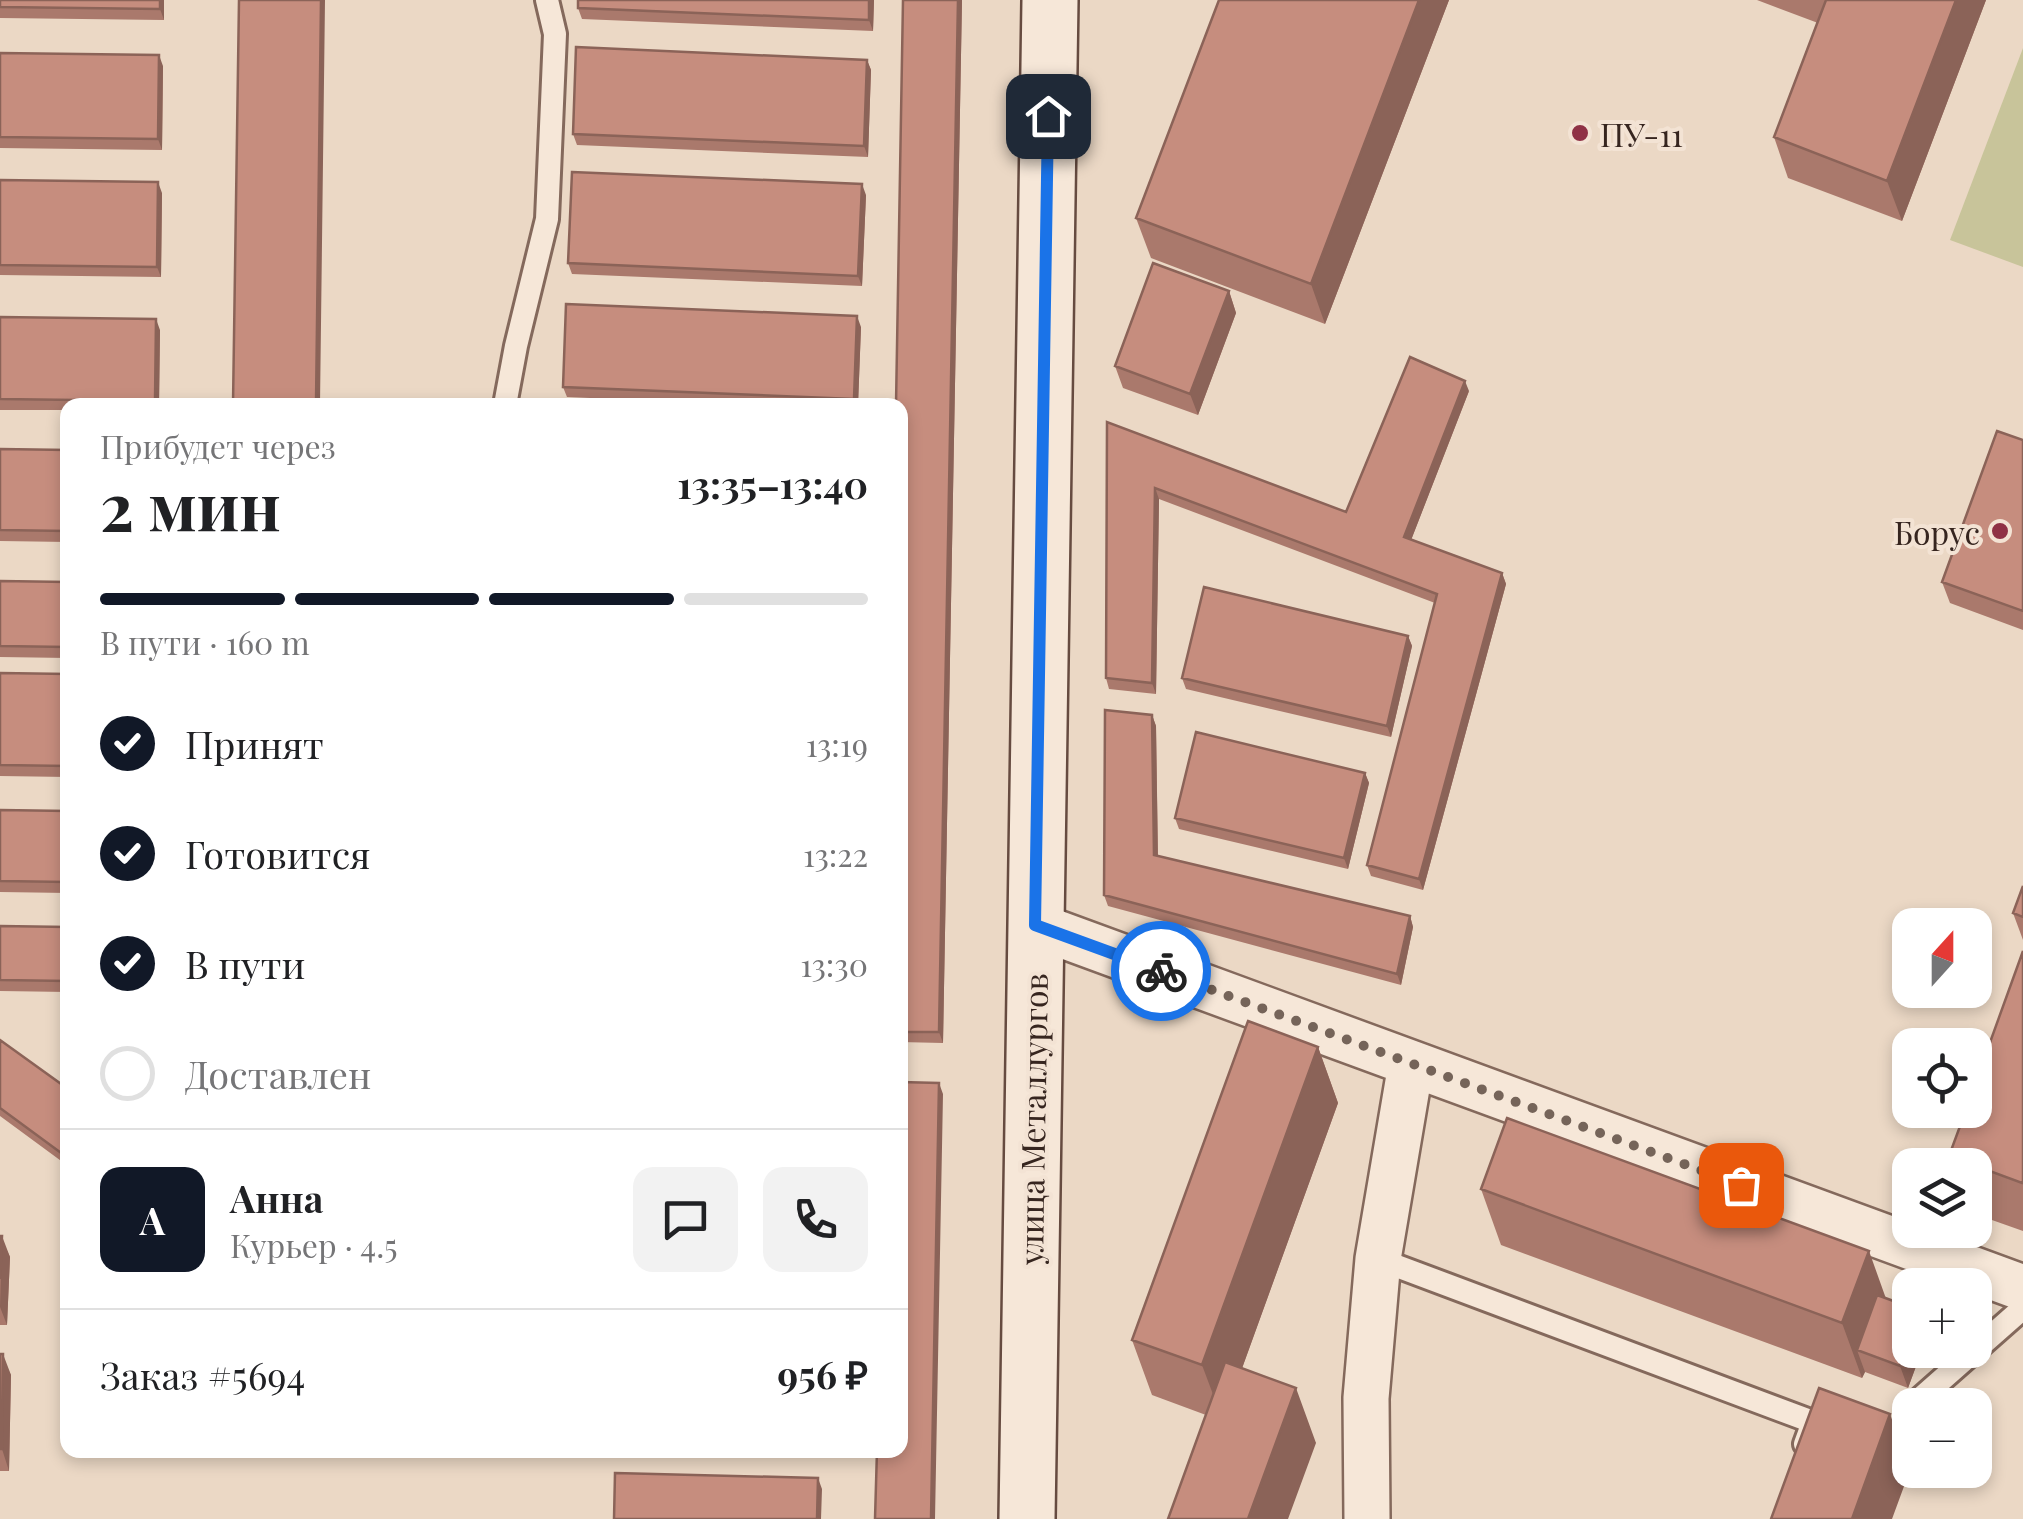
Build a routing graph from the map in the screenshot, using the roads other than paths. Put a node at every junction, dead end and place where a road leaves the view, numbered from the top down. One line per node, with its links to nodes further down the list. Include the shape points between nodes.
1 (547, 0): 3 (lane, via 556,34 547,219)
2 (1050, 0): 4 (street, улица Металлургов)
3 (507, 398)
4 (1035, 925): 5 (street); 13 (street, улица Металлургов)
5 (1411, 1064): 6 (street); 8 (street)
6 (1892, 1229)
7 (1941, 1248): 9 (street)
8 (1378, 1259): 12 (lane, via 1813,1422); 14 (street, via 1366,1398)
9 (2023, 1288)
10 (2023, 1308): 11 (lane)
11 (1932, 1388)
12 (1795, 1471)
13 (1027, 1519)
14 (1367, 1519)

